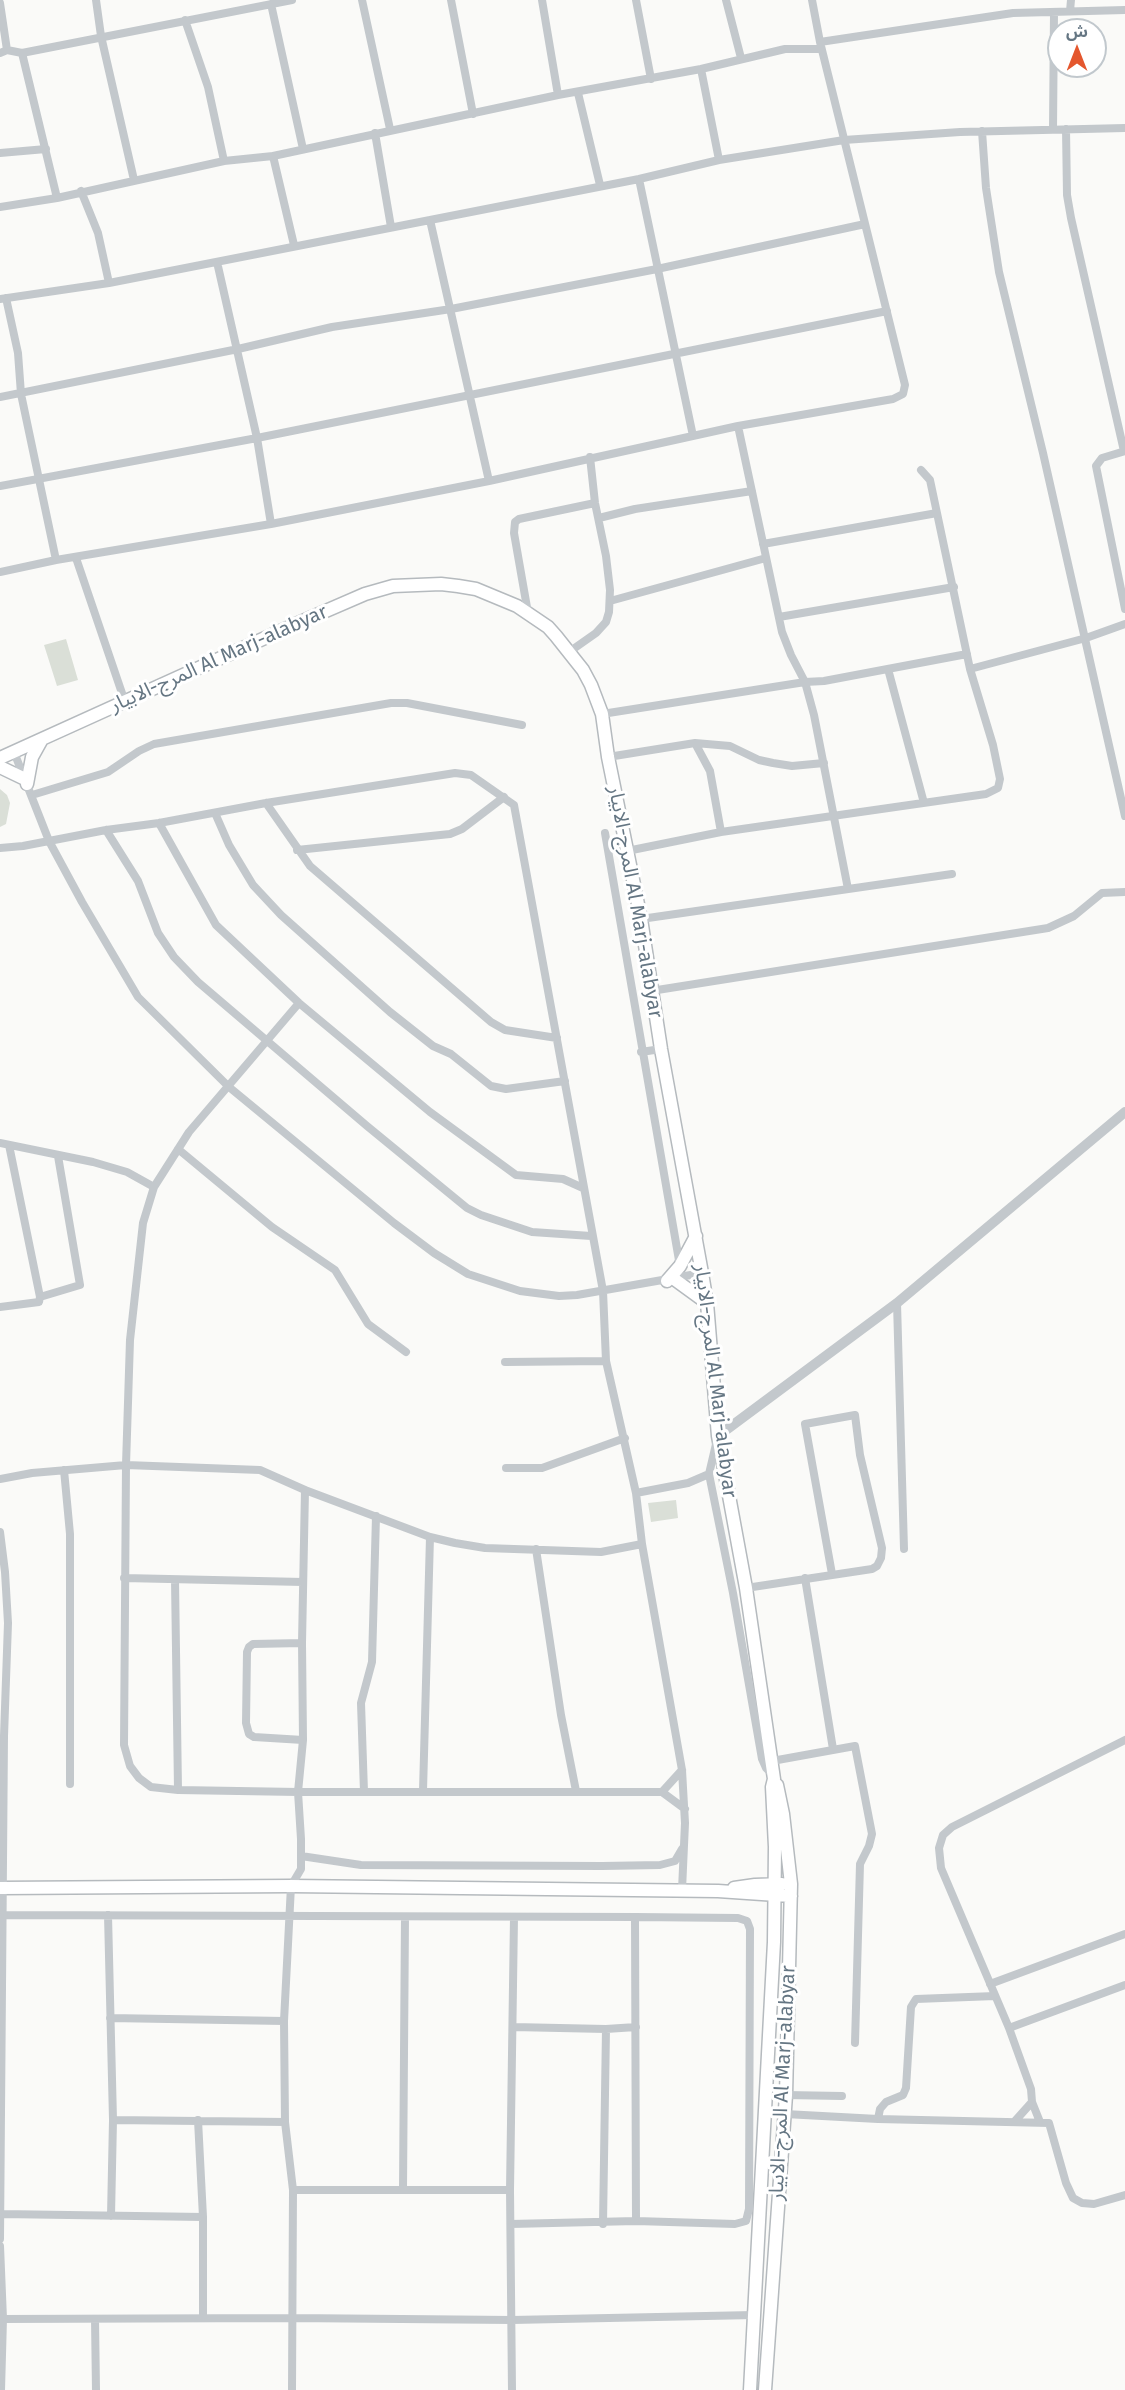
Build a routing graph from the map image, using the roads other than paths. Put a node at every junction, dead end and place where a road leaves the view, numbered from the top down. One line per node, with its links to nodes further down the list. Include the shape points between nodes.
1 (96, 0): 17 (street)
2 (292, 0): 11 (street)
3 (362, 0): 28 (street)
4 (451, 0): 26 (street)
5 (542, 0): 25 (street)
6 (636, 0): 23 (street)
7 (726, 0): 21 (street)
8 (812, 0): 18 (street)
9 (1071, 0): 14 (street)
10 (0, 3): 12 (street)
11 (272, 4): 16 (street); 35 (street)
12 (0, 8): 19 (street)
13 (1125, 10): 14 (street)
14 (1070, 11): 15 (street)
15 (1054, 13): 18 (street, via 1013,13); 29 (street)
16 (185, 20): 17 (street); 39 (street, via 208,87)
17 (101, 36): 20 (street); 41 (street)
18 (820, 45): 21 (street); 33 (street)
19 (4, 51): 20 (street)
20 (22, 53): 34 (street)
21 (741, 58): 22 (street)
22 (701, 69): 23 (street); 38 (street)
23 (651, 79): 24 (street)
24 (578, 93): 25 (street); 42 (street)
25 (558, 96): 26 (street)
26 (473, 114): 28 (street)
27 (1125, 128): 30 (street)
28 (390, 129): 32 (street)
29 (1053, 129): 30 (street); 31 (street)
30 (1066, 129): 64 (street, via 1071,218)
31 (982, 131): 33 (street); 86 (street, via 999,272)
32 (375, 134): 35 (street); 48 (street)
33 (844, 140): 38 (street); 47 (street)
34 (46, 149): 36 (street); 44 (street)
35 (303, 149): 37 (street)
36 (0, 153)
37 (273, 156): 39 (street); 49 (street)
38 (719, 160): 40 (street)
39 (224, 161): 41 (street)
40 (639, 179): 42 (street); 51 (street)
41 (134, 180): 43 (street)
42 (600, 185): 46 (street)
43 (81, 191): 44 (street); 52 (street, via 98,233)
44 (57, 198): 45 (street)
45 (0, 207)
46 (430, 220): 48 (street); 54 (street)
47 (865, 224): 51 (street); 55 (street)
48 (391, 227): 49 (street)
49 (294, 245): 50 (street)
50 (217, 262): 52 (street); 56 (street)
51 (657, 269): 54 (street); 57 (street)
52 (109, 283): 53 (street)
53 (3, 299): 58 (street, via 18,352)
54 (451, 309): 56 (street, via 332,327); 59 (street)
55 (887, 311): 57 (street); 61 (street, via 905,385 903,394 893,399)
56 (238, 349): 58 (street); 63 (street)
57 (676, 354): 59 (street); 62 (street)
58 (21, 394): 60 (street); 67 (street)
59 (471, 395): 63 (street); 68 (street)
60 (0, 397)
61 (738, 426): 62 (street); 70 (street)
62 (693, 436): 65 (street)
63 (257, 438): 67 (street); 74 (street)
64 (1124, 451): 82 (street, via 1102,458 1096,466)
65 (590, 457): 68 (street); 71 (street)
66 (921, 470): 72 (street, via 930,480)
67 (38, 479): 69 (street); 78 (street)
68 (489, 481): 74 (street)
69 (0, 486)
70 (752, 491): 73 (street); 75 (street)
71 (595, 504): 73 (street); 83 (street, via 515,522)
72 (937, 513): 75 (street); 80 (street)
73 (599, 518): 81 (street)
74 (271, 524): 76 (street)
75 (763, 544): 77 (street)
76 (76, 558): 78 (street); 92 (street)
77 (766, 558): 81 (street); 84 (street)
78 (56, 560): 79 (street)
79 (0, 572)
80 (954, 586): 84 (street); 88 (street)
81 (610, 601): 87 (street, via 606,622)
82 (1125, 609)
83 (528, 613): 87 (main road, المرج-الابيار Al Marj-alabyar, via 548,627); 92 (main road, المرج-الابيار Al Marj-alabyar, via 476,589 441,584 393,586 298,623)
84 (779, 616): 91 (street, via 788,649)
85 (1125, 624): 86 (street)
86 (1086, 638): 90 (street); 107 (street)
87 (569, 652): 93 (main road, المرج-الابيار Al Marj-alabyar, via 583,670)
88 (967, 654): 89 (street); 90 (street)
89 (888, 669): 91 (street); 105 (street)
90 (970, 669): 105 (street, via 993,745 999,785 986,794)
91 (805, 682): 93 (street); 100 (street)
92 (125, 702): 95 (main road, المرج-الابيار Al Marj-alabyar)
93 (602, 714): 98 (main road, المرج-الابيار Al Marj-alabyar)
94 (522, 725): 102 (street, via 407,703 371,706 154,744 108,772)
95 (42, 739): 97 (main road, المرج-الابيار Al Marj-alabyar); 102 (main road, via 33,755)
96 (695, 743): 98 (street); 100 (street, via 730,746 773,763); 111 (street, via 710,771)
97 (14, 752): 99 (main road, المرج-الابيار Al Marj-alabyar); 102 (street)
98 (608, 757): 116 (main road, المرج-الابيار Al Marj-alabyar)
99 (0, 758)
100 (824, 764): 108 (street)
101 (0, 767): 102 (main road)
102 (28, 786): 113 (street)
103 (504, 797): 104 (street, via 471,775 455,773); 115 (street, via 450,834); 123 (street, via 517,813)
104 (266, 803): 106 (street); 115 (street)
105 (924, 803): 108 (street)
106 (215, 813): 109 (street); 127 (street, via 253,885 281,915 433,1046 451,1054 491,1086 506,1089)
107 (1125, 816)
108 (834, 817): 111 (street); 118 (street)
109 (159, 823): 110 (street); 122 (street, via 216,925)
110 (106, 830): 113 (street); 124 (street, via 138,881 158,933 170,952 198,982)
111 (721, 832): 116 (street)
112 (605, 833): 126 (street)
113 (49, 841): 114 (street); 128 (street, via 132,989)
114 (0, 848)
115 (297, 850): 123 (street, via 310,866 490,1022 505,1030)
116 (627, 851): 120 (main road, المرج-الابيار Al Marj-alabyar)
117 (952, 874): 118 (street)
118 (848, 889): 120 (street)
119 (1125, 892): 121 (street, via 1102,893 1074,916 1048,928)
120 (641, 919): 121 (main road, المرج-الابيار Al Marj-alabyar)
121 (651, 991): 125 (main road, المرج-الابيار Al Marj-alabyar)
122 (299, 1003): 124 (street); 134 (street, via 430,1112 516,1175 563,1179)
123 (557, 1038): 127 (street)
124 (268, 1040): 128 (street); 135 (street, via 467,1208 526,1230)
125 (661, 1049): 126 (street); 136 (main road, المرج-الابيار Al Marj-alabyar)
126 (641, 1052): 137 (street)
127 (564, 1081): 134 (street)
128 (229, 1087): 131 (street); 140 (street, via 394,1223 468,1274 520,1291 559,1296)
129 (1125, 1112): 143 (street)
130 (5, 1144): 132 (street); 141 (street)
131 (178, 1149): 133 (street); 145 (street, via 272,1227 335,1270 368,1323)
132 (57, 1156): 133 (street, via 127,1172); 141 (street, via 80,1285)
133 (154, 1187): 150 (street, via 140,1238 130,1340)
134 (583, 1188): 135 (street)
135 (591, 1236): 140 (street)
136 (696, 1236): 137 (main road); 138 (main road, المرج-الابيار Al Marj-alabyar)
137 (680, 1266): 139 (main road)
138 (702, 1274): 139 (street); 142 (main road, المرج-الابيار Al Marj-alabyar)
139 (670, 1280): 140 (street); 142 (main road)
140 (603, 1291): 146 (street)
141 (40, 1297): 144 (street, via 39,1302)
142 (707, 1303): 148 (main road, المرج-الابيار Al Marj-alabyar)
143 (897, 1303): 148 (street); 162 (street)
144 (0, 1307)
145 (406, 1352)
146 (606, 1360): 147 (street); 149 (street)
147 (505, 1362)
148 (718, 1436): 153 (street); 168 (main road, المرج-الابيار Al Marj-alabyar)
149 (625, 1438): 151 (street, via 542,1468); 156 (street)
150 (126, 1466): 152 (street); 155 (street, via 260,1470); 164 (street)
151 (506, 1468)
152 (64, 1470): 154 (street); 178 (street, via 70,1534)
153 (709, 1474): 156 (street, via 688,1483); 177 (street, via 762,1759)
154 (0, 1479)
155 (305, 1490): 157 (street); 167 (street)
156 (636, 1493): 160 (street)
157 (376, 1516): 159 (street); 183 (street, via 372,1662 361,1703)
158 (0, 1532): 169 (street, via 5,1572)
159 (430, 1537): 161 (street, via 485,1548); 180 (street)
160 (642, 1544): 161 (street, via 601,1552); 176 (street)
161 (536, 1549): 181 (street)
162 (904, 1549)
163 (832, 1574): 163 (street, via 805,1424 855,1415 881,1558 872,1569); 165 (street)
164 (124, 1578): 166 (street); 179 (street, via 124,1745 130,1766 139,1778 151,1786)
165 (805, 1578): 168 (street); 174 (street)
166 (175, 1580): 167 (street); 179 (street)
167 (303, 1582): 170 (street)
168 (746, 1588): 175 (main road, المرج-الابيار Al Marj-alabyar)
169 (4, 1623): 171 (street)
170 (302, 1642): 172 (street); 172 (street, via 249,1647 246,1723 254,1737)
171 (2, 1736): 188 (street)
172 (303, 1740): 182 (street)
173 (1125, 1740): 204 (street, via 943,1835 939,1848 941,1868)
174 (834, 1749): 175 (street); 214 (street, via 855,1746 872,1834 860,1864)
175 (772, 1761): 177 (main road, المرج-الابيار Al Marj-alabyar)
176 (682, 1770): 184 (street); 185 (street)
177 (774, 1777): 189 (main road, المرج-الابيار Al Marj-alabyar); 195 (main road, المرج-الابيار Al Marj-alabyar, via 779,1787)
178 (70, 1784)
179 (178, 1790): 182 (street)
180 (423, 1791): 181 (street); 183 (street)
181 (576, 1791): 184 (street)
182 (298, 1792): 183 (street); 187 (street)
183 (364, 1792)
184 (662, 1792): 185 (street)
185 (684, 1809): 186 (street)
186 (684, 1846): 187 (street, via 675,1861 660,1865 362,1865); 193 (street)
187 (301, 1856): 190 (street, via 301,1869)
188 (2, 1857): 191 (street)
189 (775, 1862): 192 (main road, via 768,1875); 194 (main road, المرج-الابيار Al Marj-alabyar)
190 (291, 1886): 191 (main road); 193 (main road); 198 (street)
191 (2, 1888): 196 (street)
192 (752, 1889): 193 (main road); 194 (main road); 202 (main road)
193 (682, 1890)
194 (775, 1890): 195 (main road); 202 (main road, المرج-الابيار Al Marj-alabyar)
195 (791, 1890): 215 (main road, المرج-الابيار Al Marj-alabyar)
196 (2, 1915): 197 (street); 207 (street)
197 (108, 1915): 198 (street); 208 (street)
198 (288, 1915): 199 (street); 209 (street)
199 (405, 1917): 200 (street); 226 (street)
200 (514, 1917): 201 (street); 210 (street)
201 (635, 1917): 211 (street); 233 (street, via 738,1918 747,1921 750,1929 749,2216 735,2224)
202 (774, 1918): 238 (main road, المرج-الابيار Al Marj-alabyar)
203 (1125, 1934): 204 (street)
204 (990, 1984): 206 (street)
205 (1125, 1984): 212 (street)
206 (995, 1996): 212 (street); 219 (street, via 916,1999 911,2007 906,2088 903,2095 886,2102)
207 (1, 2010): 225 (street)
208 (110, 2018): 209 (street); 220 (street)
209 (284, 2021): 223 (street)
210 (513, 2027): 213 (street); 228 (street)
211 (636, 2027): 213 (street); 233 (street)
212 (1009, 2028): 217 (street)
213 (606, 2029): 235 (street)
214 (855, 2043)
215 (786, 2095): 216 (street); 218 (main road, المرج-الابيار Al Marj-alabyar)
216 (842, 2096)
217 (1032, 2102): 222 (street); 224 (street)
218 (785, 2114): 219 (street); 249 (main road, المرج-الابيار Al Marj-alabyar)
219 (879, 2119): 222 (street)
220 (113, 2120): 221 (street); 231 (street)
221 (198, 2120): 223 (street); 232 (street)
222 (1015, 2121): 224 (street)
223 (285, 2122): 227 (street)
224 (1040, 2122): 229 (street, via 1049,2123 1073,2198 1094,2204)
225 (0, 2160): 230 (street)
226 (403, 2189): 227 (street); 228 (street)
227 (293, 2190): 240 (street)
228 (510, 2190): 234 (street)
229 (1125, 2195)
230 (1, 2214): 231 (street); 236 (street)
231 (111, 2216): 232 (street)
232 (203, 2217): 239 (street)
233 (636, 2221): 235 (street)
234 (511, 2224): 235 (street); 243 (street)
235 (603, 2224)
236 (0, 2239)
237 (0, 2246): 241 (street)
238 (754, 2315): 243 (street); 248 (main road, المرج-الابيار Al Marj-alabyar)
239 (203, 2318): 240 (street); 242 (street)
240 (291, 2318): 243 (street); 246 (street)
241 (1, 2319): 242 (street); 244 (street)
242 (95, 2319): 245 (street)
243 (512, 2320): 247 (street)
244 (1, 2390)
245 (96, 2390)
246 (292, 2390)
247 (512, 2390)
248 (750, 2390)
249 (765, 2390)

